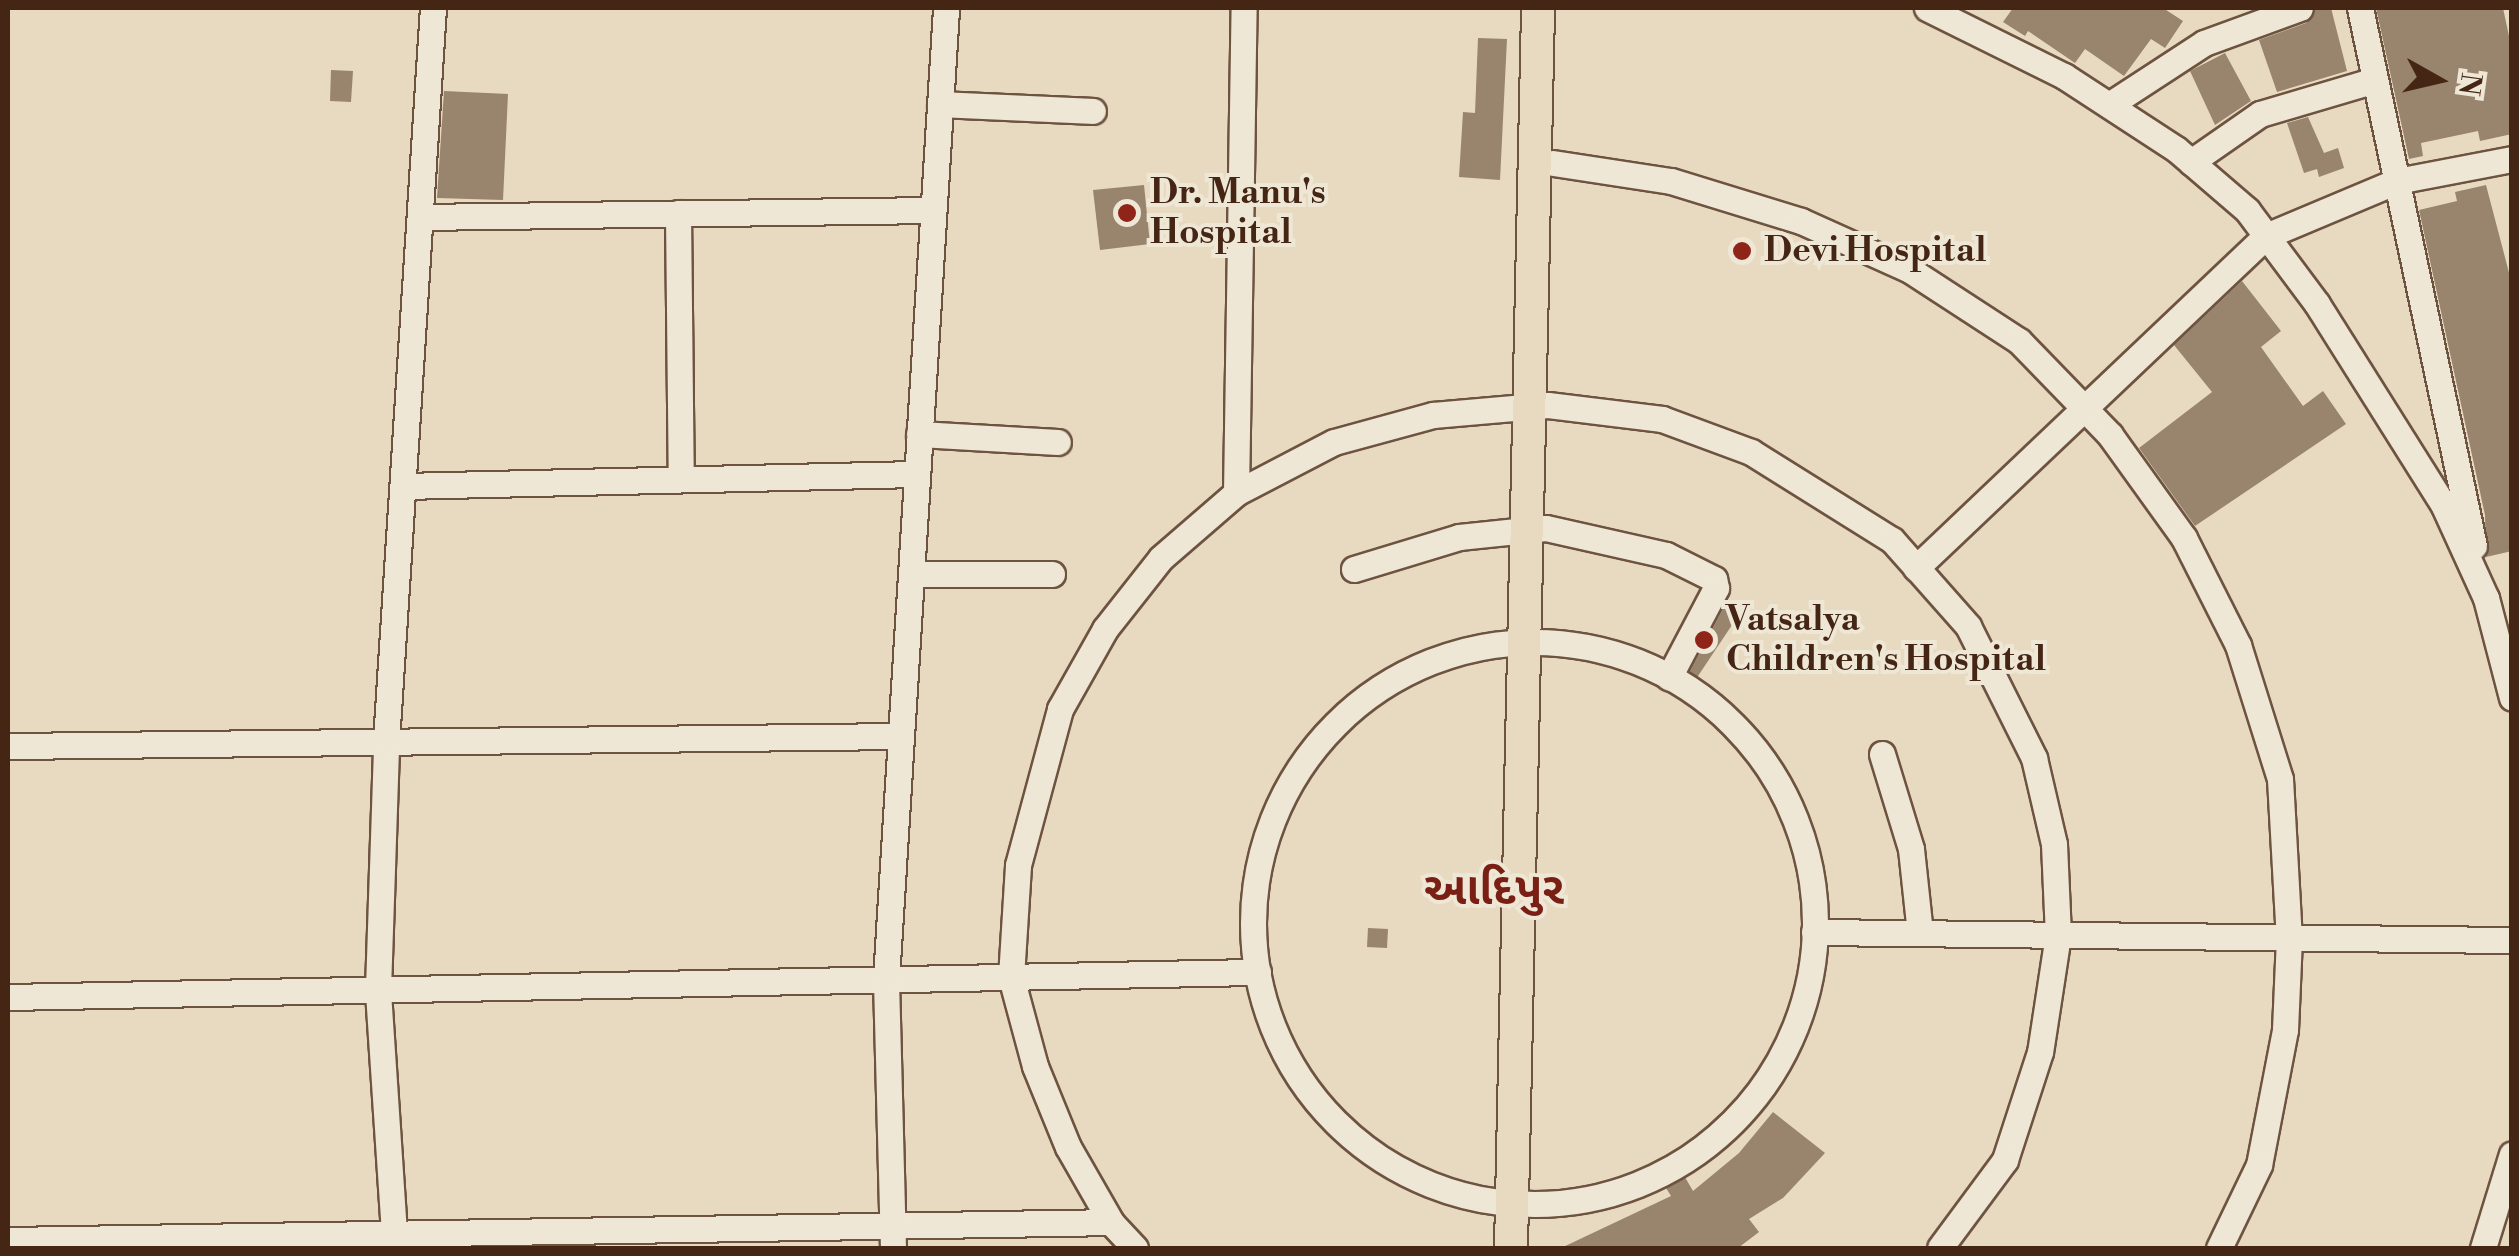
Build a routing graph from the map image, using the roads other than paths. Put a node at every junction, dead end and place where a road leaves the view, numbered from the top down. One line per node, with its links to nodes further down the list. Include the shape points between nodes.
1 (433, 8): 19 (street)
2 (946, 8): 10 (street)
3 (1244, 8): 28 (street)
4 (1538, 8): 21 (main road)
5 (1556, 8): 14 (main road)
6 (1927, 8): 11 (street)
7 (2300, 8): 11 (street, via 2204,43)
8 (2360, 8): 9 (street)
9 (2376, 80): 13 (street, via 2260,114); 16 (street)
10 (940, 104): 12 (street); 17 (street)
11 (2108, 105): 13 (street)
12 (1093, 111)
13 (2191, 162): 20 (street)
14 (1553, 163): 21 (main road); 22 (street, via 1671,181 1801,221 1910,270 2019,342)
15 (2510, 164): 16 (street)
16 (2397, 181): 20 (street); 35 (street)
17 (933, 210): 18 (street); 23 (street)
18 (678, 214): 19 (street); 26 (street)
19 (420, 217): 27 (street)
20 (2266, 236): 22 (street); 35 (street, via 2317,304 2444,506)
21 (1538, 406): 28 (street, via 1433,414 1334,442); 29 (main road); 30 (street, via 1662,419 1751,452 1836,500 1892,540)
22 (2084, 408): 30 (street); 46 (street, via 2184,538 2238,645 2280,779)
23 (919, 434): 24 (street); 25 (street)
24 (1058, 442)
25 (917, 474): 26 (street); 32 (street)
26 (680, 479): 27 (street)
27 (402, 486): 40 (street)
28 (1236, 494): 49 (street, via 1161,558 1105,629 1060,710 1018,865)
29 (1536, 529): 31 (street, via 1459,537); 36 (main road); 37 (street, via 1666,556 1714,579 1714,598)
30 (1916, 568): 45 (street, via 1968,626 2034,758 2054,844)
31 (1354, 569)
32 (911, 574): 33 (street); 39 (street)
33 (1052, 574)
34 (2512, 592): 35 (street)
35 (2486, 598): 38 (street)
36 (1534, 640): 37 (street, via 1593,647); 48 (street, via 1428,661 1377,689 1329,730 1272,820 1256,878); 54 (main road)
37 (1670, 677): 43 (street, via 1728,718 1758,752 1792,811 1809,864)
38 (2512, 698)
39 (901, 736): 40 (street); 50 (street)
40 (386, 742): 41 (street); 51 (street)
41 (8, 746)
42 (1882, 754): 44 (street, via 1911,849)
43 (1814, 932): 44 (street); 54 (street, via 1798,1018 1775,1068 1744,1110 1666,1172 1610,1195)
44 (1920, 933): 45 (street)
45 (2058, 935): 46 (street); 62 (street, via 2040,1052 2005,1160)
46 (2289, 938): 47 (street); 63 (street, via 2285,1030 2259,1165)
47 (2512, 940)
48 (1258, 972): 49 (street); 54 (street, via 1276,1035 1310,1095 1350,1136 1395,1169 1443,1190)
49 (1010, 977): 50 (street); 55 (street, via 1042,1082)
50 (886, 979): 51 (street); 56 (street)
51 (378, 990): 52 (street); 58 (street)
52 (8, 997)
53 (2512, 1154): 64 (street)
54 (1521, 1205): 60 (main road); 61 (main road)
55 (1111, 1222): 56 (street); 59 (street)
56 (892, 1237): 58 (street)
57 (8, 1240): 58 (street)
58 (394, 1241)
59 (1135, 1248)
60 (1511, 1248)
61 (1530, 1248)
62 (1940, 1248)
63 (2220, 1248)
64 (2483, 1248)

